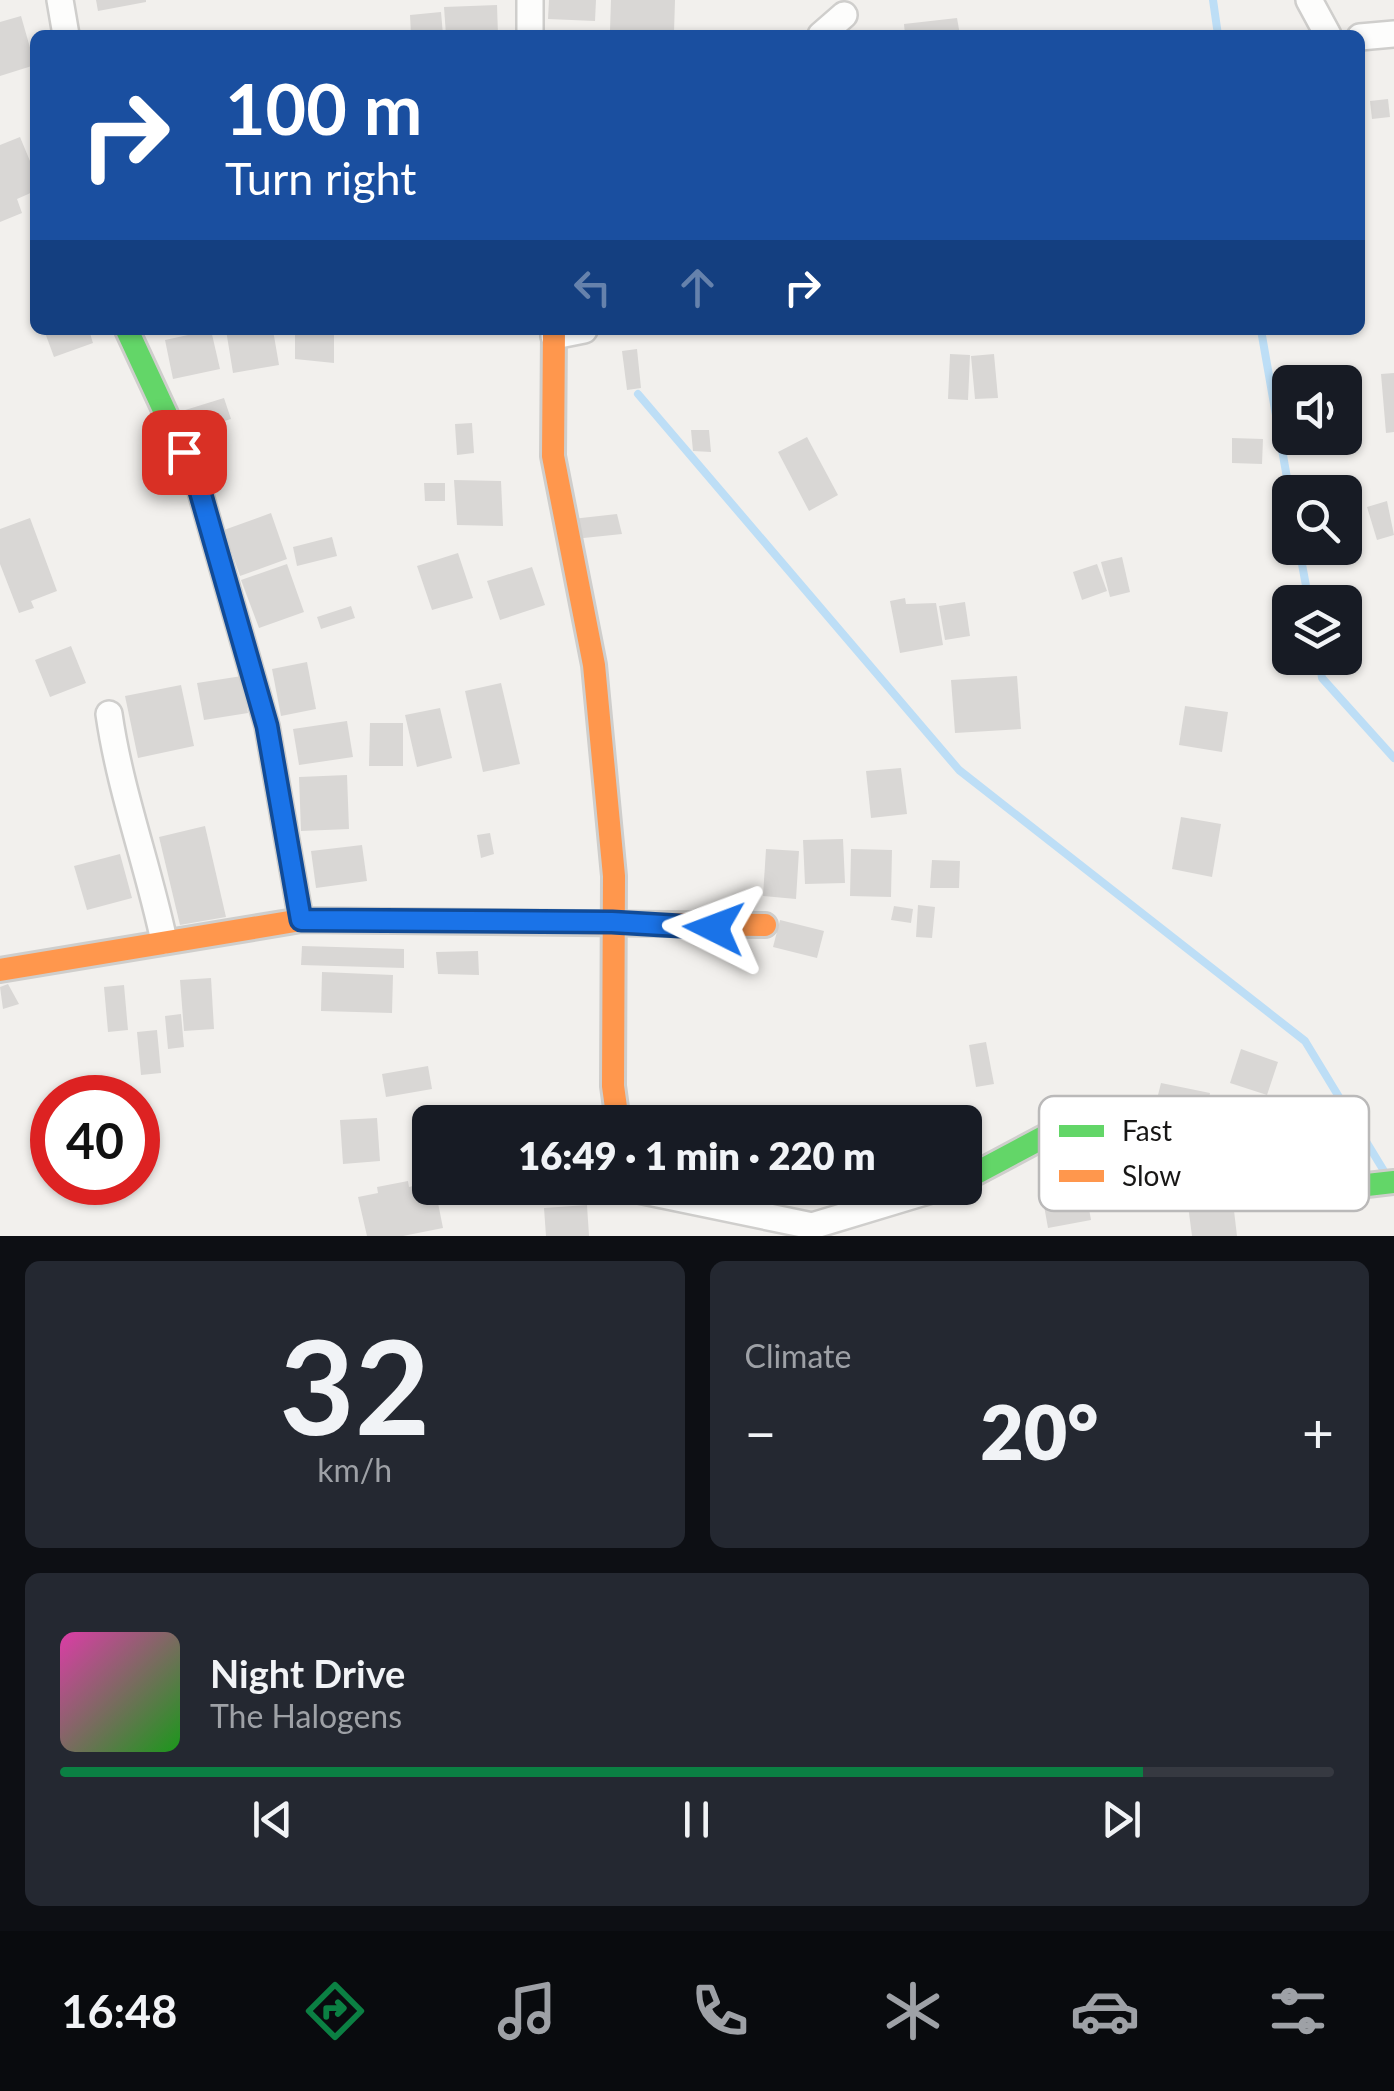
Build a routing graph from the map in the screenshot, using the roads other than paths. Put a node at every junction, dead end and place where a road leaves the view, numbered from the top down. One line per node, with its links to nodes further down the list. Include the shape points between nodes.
1 (60, 0): 5 (street)
2 (530, 0): 6 (street)
3 (1309, 0): 8 (street)
4 (844, 15): 7 (street)
5 (65, 30)
6 (530, 30)
7 (827, 30)
8 (1325, 30)
9 (1394, 34): 10 (street)
10 (1365, 36)
11 (130, 335): 14 (street, via 197,481 267,726)
12 (554, 335): 15 (street, via 552,456 594,664 614,876)
13 (109, 714): 17 (street, via 116,766)
14 (301, 920): 15 (street); 17 (street)
15 (612, 922): 16 (street); 19 (street)
16 (764, 925)
17 (164, 941): 18 (street)
18 (0, 970)
19 (616, 1105)
20 (1039, 1140): 21 (street)
21 (982, 1170)
22 (1394, 1182): 23 (street)
23 (1369, 1184)
24 (710, 1205): 25 (street, via 812,1226)
25 (882, 1205)

